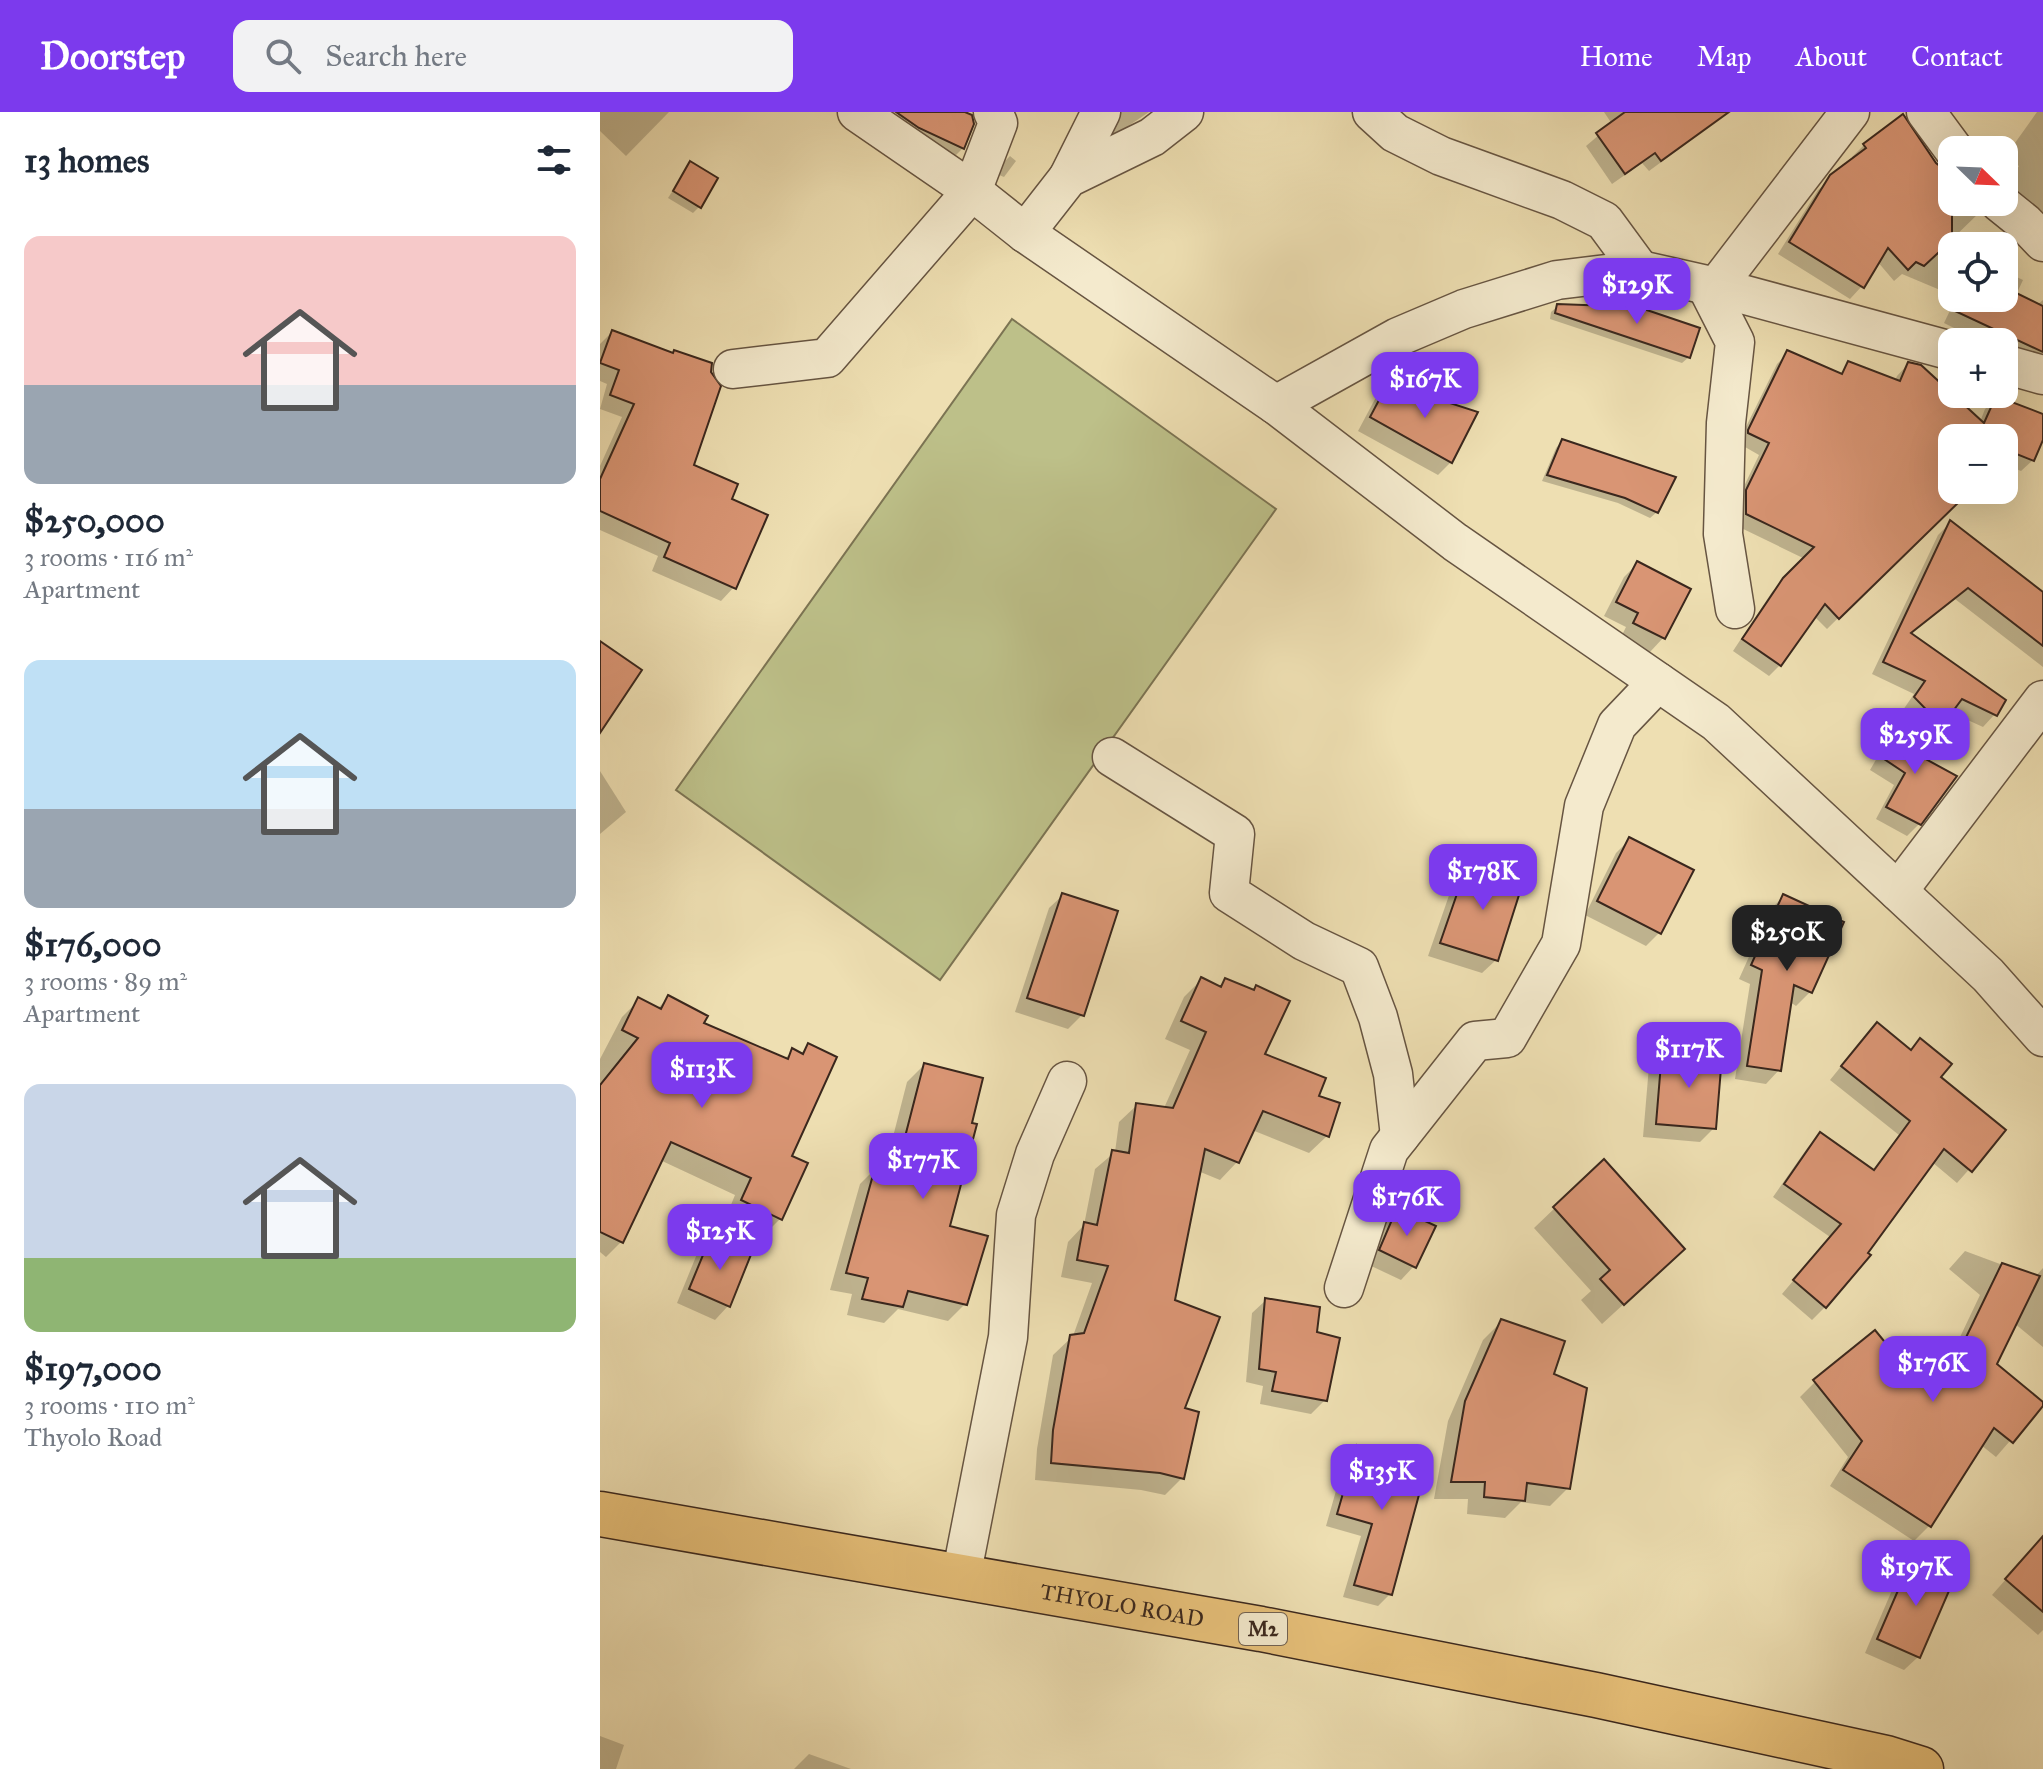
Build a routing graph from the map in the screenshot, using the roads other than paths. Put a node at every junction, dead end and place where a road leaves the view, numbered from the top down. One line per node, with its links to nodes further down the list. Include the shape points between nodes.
1 (857, 112): 10 (street)
2 (993, 112): 10 (street, via 998,123)
3 (1101, 112): 9 (street)
4 (1184, 112): 9 (street, via 1152,137)
5 (1372, 112): 14 (street, via 1395,133 1441,156 1604,221)
6 (1850, 112): 15 (street)
7 (1926, 112): 8 (street)
8 (1944, 136)
9 (1068, 178): 12 (street)
10 (972, 191): 12 (street); 18 (street, via 827,358)
11 (2016, 216): 13 (street)
12 (1025, 233): 20 (street)
13 (2043, 242)
14 (1640, 270): 15 (street); 20 (street, via 1557,280 1464,309 1398,337)
15 (1712, 287): 16 (street); 21 (street, via 1735,342 1723,534)
16 (1938, 347)
17 (2018, 368): 19 (street)
18 (733, 369)
19 (2043, 375)
20 (1276, 405): 22 (street, via 1455,542)
21 (1735, 609)
22 (1658, 682): 25 (street, via 1716,722); 28 (street, via 1617,725 1584,806 1561,944 1507,1038 1475,1041)
23 (2043, 700): 25 (street)
24 (1112, 757): 28 (street, via 1235,834 1229,893 1304,941 1359,967 1393,1074)
25 (1898, 891): 26 (street, via 1988,975)
26 (2043, 1037)
27 (1067, 1081): 31 (street, via 1016,1215 1008,1337)
28 (1400, 1136): 29 (street, via 1389,1150)
29 (1344, 1288)
30 (600, 1514): 31 (highway, THYOLO ROAD / M2)
31 (961, 1577): 32 (highway, THYOLO ROAD / M2, via 1550,1686)
32 (1921, 1769)

